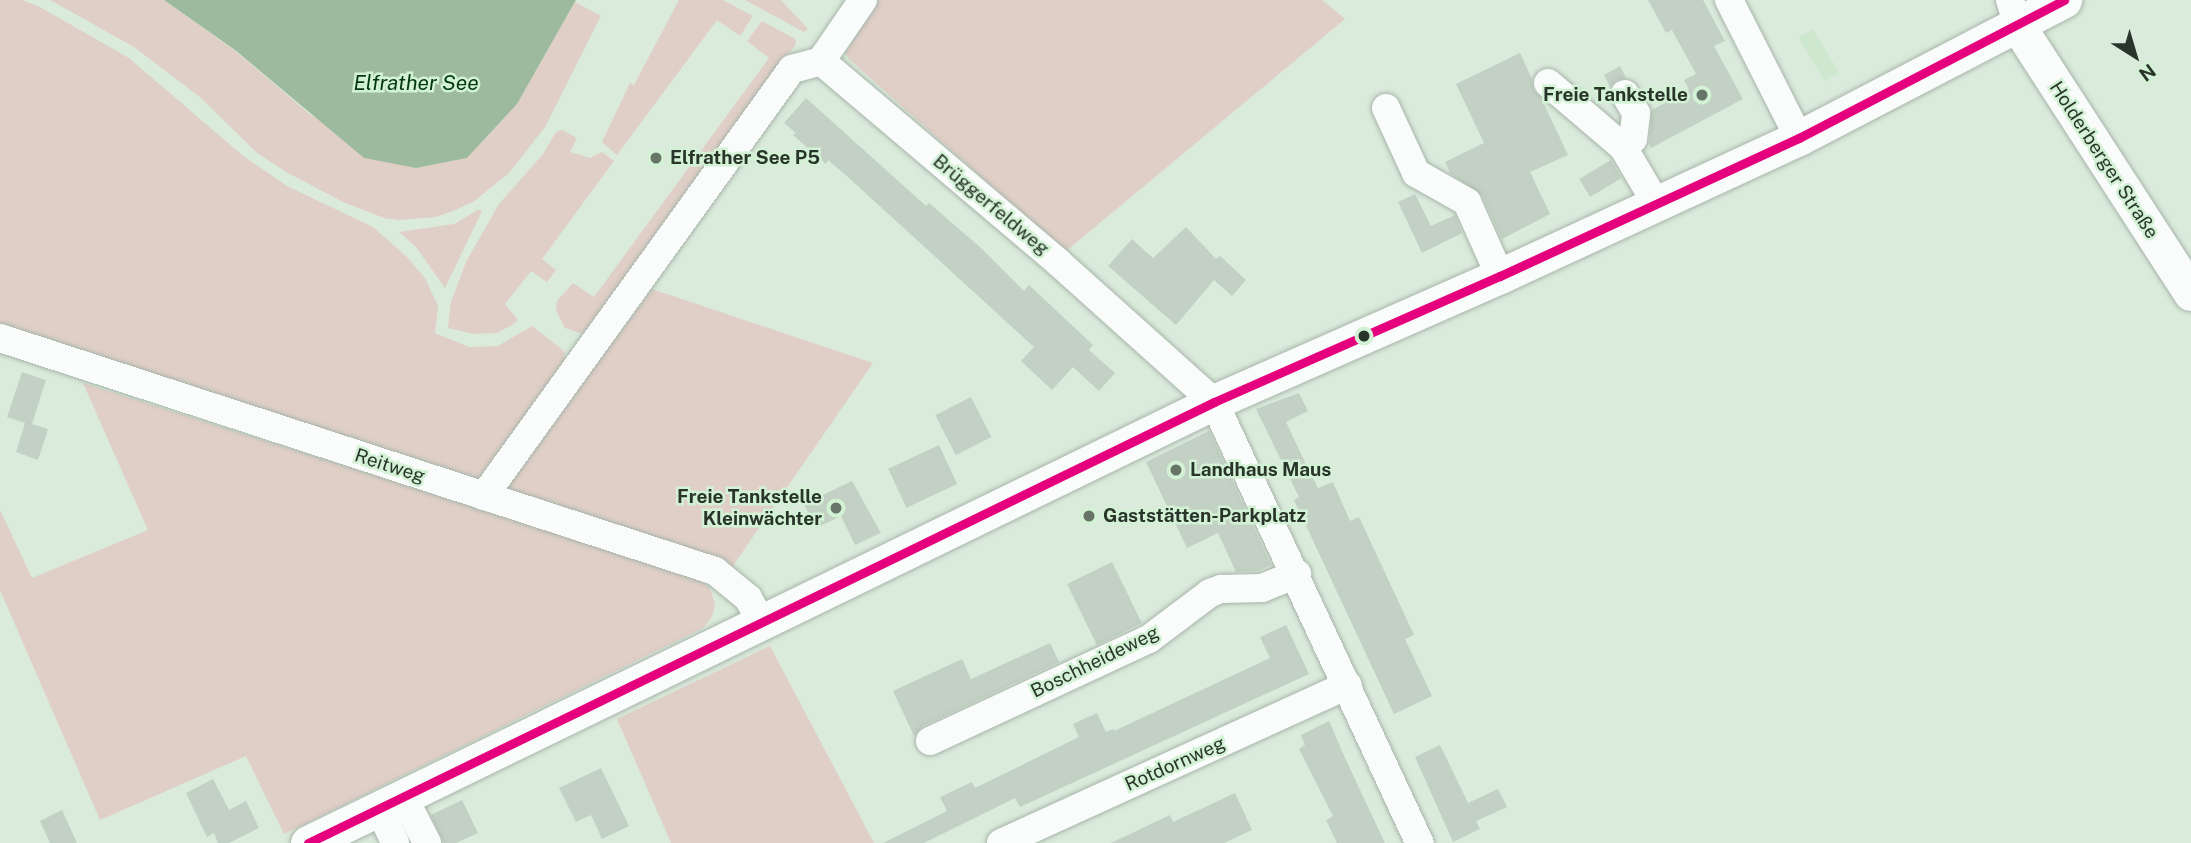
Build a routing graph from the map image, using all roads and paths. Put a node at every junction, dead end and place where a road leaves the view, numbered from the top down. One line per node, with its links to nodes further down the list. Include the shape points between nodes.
1 (863, 0): 5 (street)
2 (1729, 0): 9 (street)
3 (2064, 0): 4 (main road)
4 (2014, 13): 9 (main road); 13 (main road, Holderberger Straße)
5 (821, 61): 15 (street, Brüggerfeldweg, via 1059,263); 16 (street, via 792,69)
6 (1548, 83): 10 (street)
7 (1625, 94): 10 (street, via 1636,113 1633,139)
8 (1386, 108): 12 (street, via 1416,173 1467,202)
9 (1799, 138): 11 (main road)
10 (1623, 147): 11 (street)
11 (1657, 205): 12 (main road)
12 (1500, 276): 15 (main road)
13 (2191, 293)
14 (0, 338): 16 (street, Reitweg)
15 (1213, 402): 17 (street); 18 (main road)
16 (484, 496): 18 (street, Reitweg, via 715,571 748,598)
17 (1297, 574): 19 (street); 20 (street, Boschheideweg, via 1262,588 1210,593 1149,639)
18 (761, 621): 21 (main road)
19 (1348, 685): 25 (street, Rotdornweg); 26 (street)
20 (930, 741)
21 (391, 802): 22 (main road); 23 (street); 24 (street)
22 (308, 843)
23 (395, 843)
24 (427, 843)
25 (1001, 843)
26 (1420, 843)

